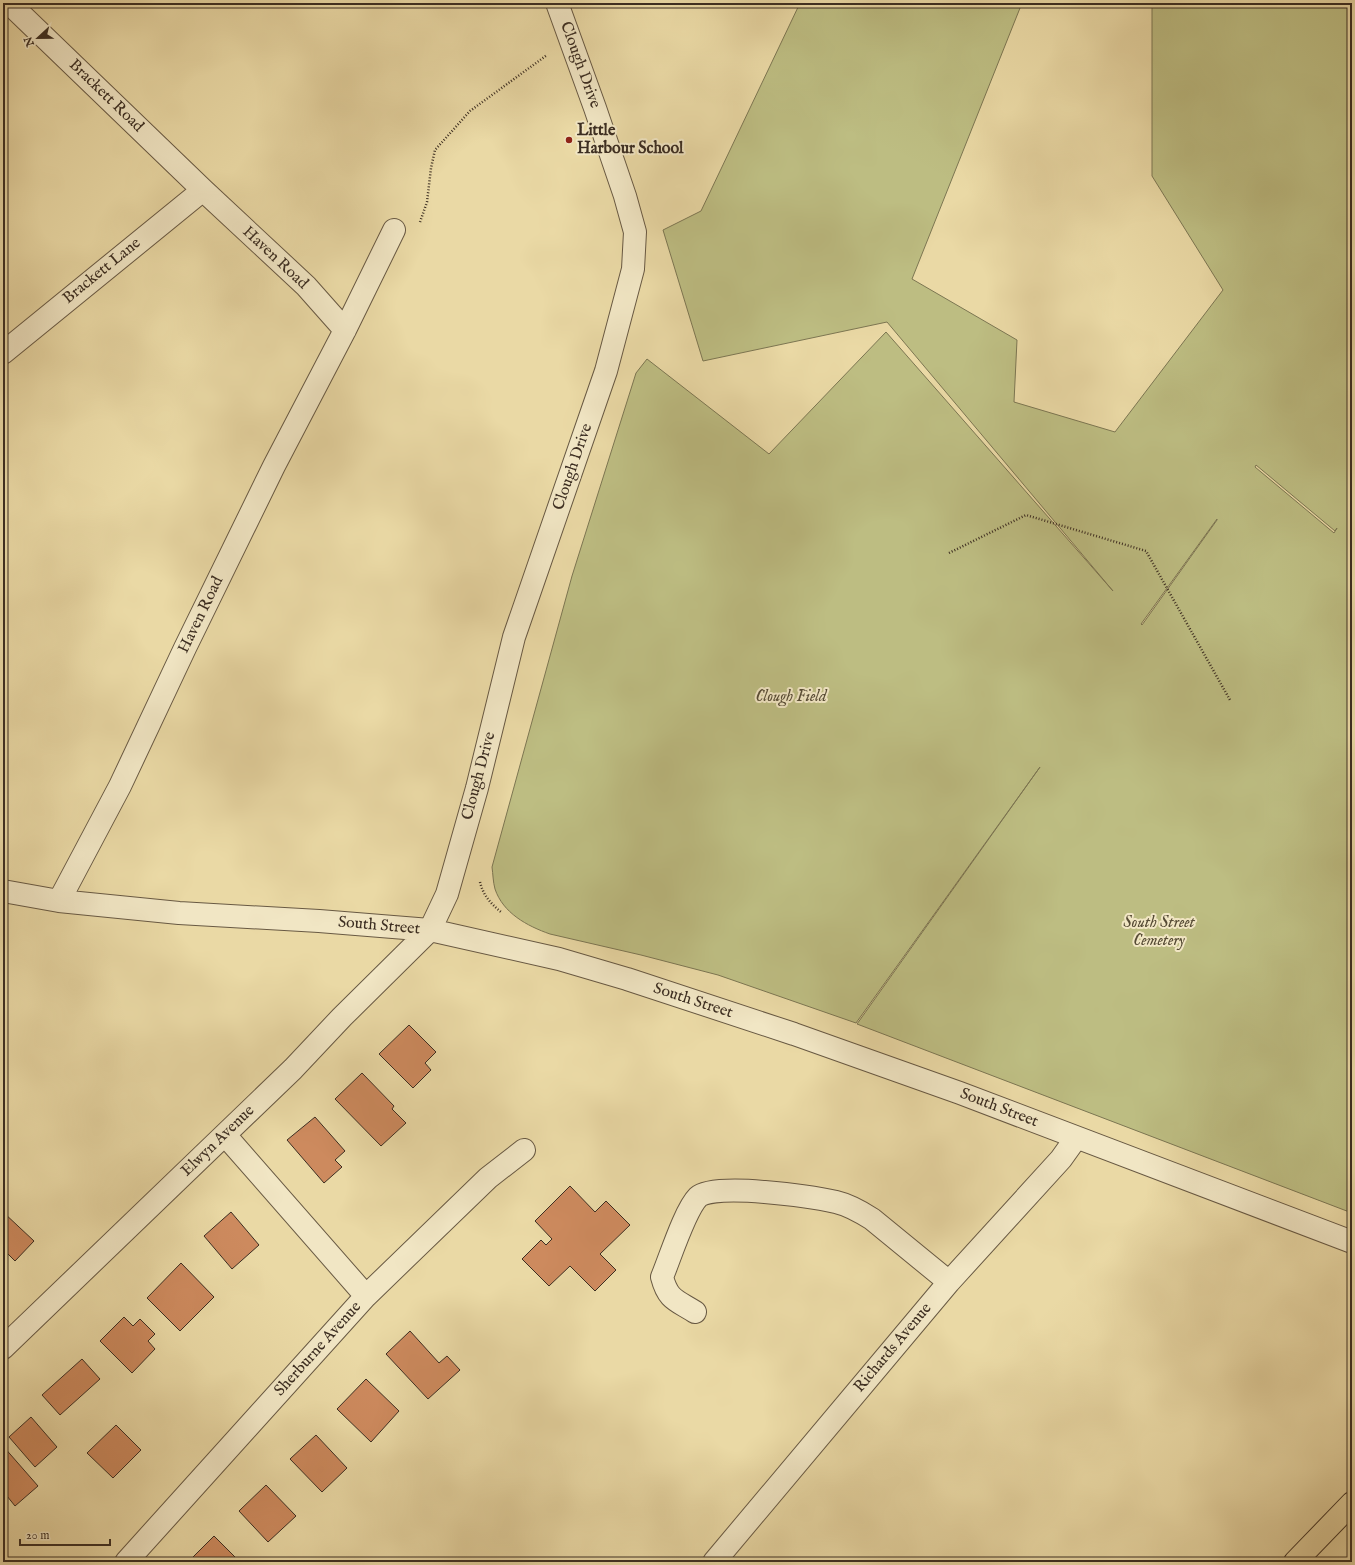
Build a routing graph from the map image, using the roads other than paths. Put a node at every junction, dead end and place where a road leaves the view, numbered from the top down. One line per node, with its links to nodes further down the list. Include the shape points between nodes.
1 (8, 3): 3 (street, Brackett Road)
2 (557, 3): 9 (street, Clough Drive, via 629,210 635,232 632,269 606,370 514,637 477,788 446,894)
3 (203, 190): 5 (street, Haven Road, via 306,286); 6 (street, Brackett Lane)
4 (394, 230): 5 (street, Haven Road)
5 (345, 330): 8 (street, Haven Road, via 274,466 120,786)
6 (3, 353)
7 (3, 891): 8 (street, South Street)
8 (60, 901): 9 (street, South Street, via 179,913)
9 (430, 930): 10 (street, Elwyn Avenue); 11 (street, South Street, via 559,959 627,978 960,1093)
10 (224, 1135): 15 (street, Sherburne Avenue); 17 (street, Elwyn Avenue)
11 (1076, 1138): 13 (street, South Street); 14 (street, Richards Avenue)
12 (524, 1150): 15 (street, via 488,1178)
13 (1352, 1242)
14 (949, 1282): 16 (street, via 872,1219 837,1202 790,1195 721,1190 699,1196 691,1206 662,1277 669,1295); 20 (street, Richards Avenue)
15 (366, 1296): 19 (street, Sherburne Avenue)
16 (695, 1312)
17 (3, 1348)
18 (1352, 1503): 21 (main road)
19 (126, 1562)
20 (714, 1562)
21 (1295, 1562)

